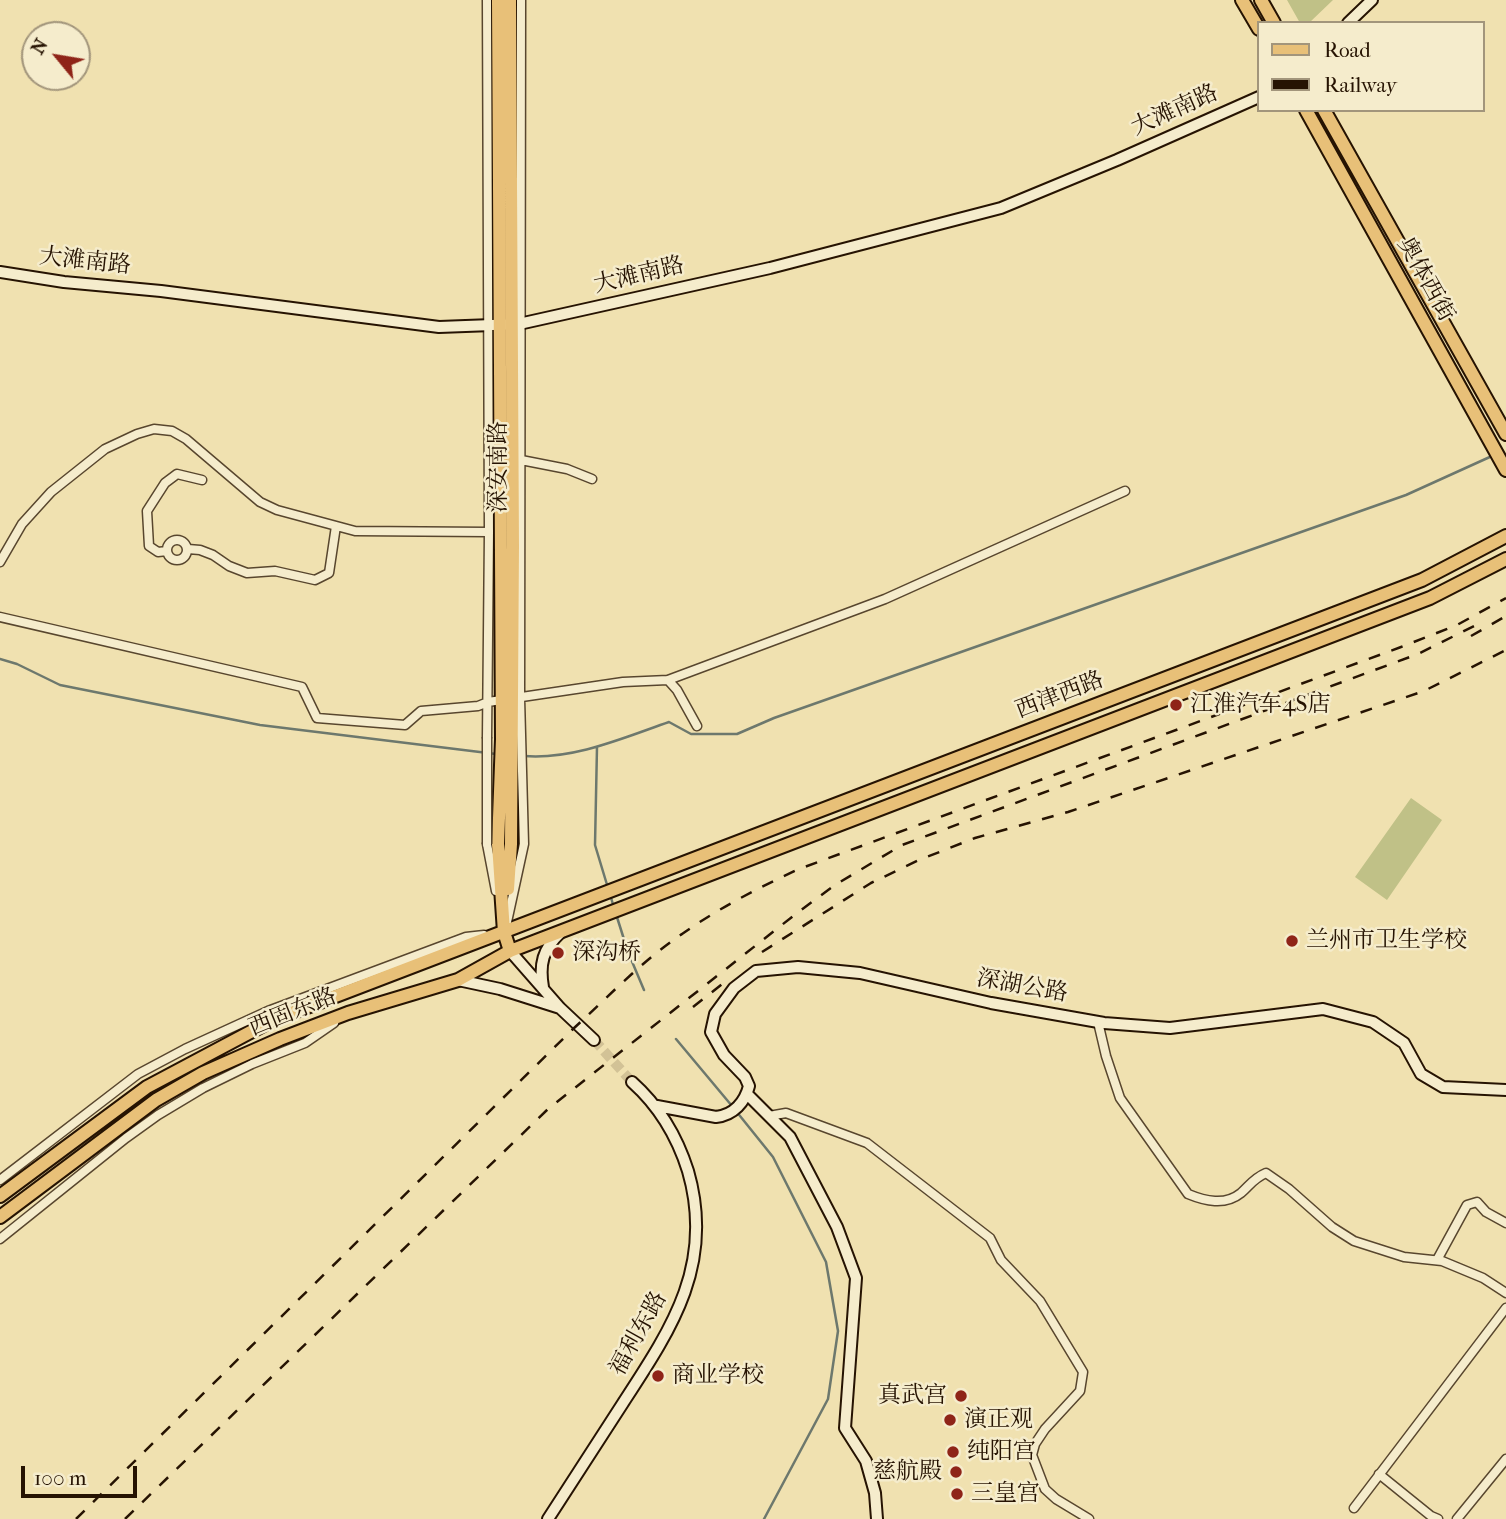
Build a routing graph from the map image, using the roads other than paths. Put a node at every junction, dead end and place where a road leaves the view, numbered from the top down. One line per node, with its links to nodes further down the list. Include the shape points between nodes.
1 (487, 0): 15 (street, 深安南路)
2 (498, 0): 15 (main road, 深安南路)
3 (510, 0): 15 (main road, 深安南路)
4 (521, 0): 15 (street, 深安南路)
5 (1242, 0): 10 (main road)
6 (1261, 0): 8 (main road)
7 (1372, 0): 9 (main road)
8 (1273, 21)
9 (1350, 21)
10 (1258, 27)
11 (1258, 97): 15 (main road, 大滩南路, via 1002,208 770,268)
12 (1307, 112): 18 (main road, 奥体西街)
13 (1325, 112): 16 (main road, 奥体西街)
14 (0, 272): 15 (main road, 大滩南路, via 439,327)
15 (505, 324): 17 (main road, 深安南路); 23 (street, 深安南路); 31 (main road, 深安南路)
16 (1506, 434)
17 (516, 459): 20 (street, via 567,469); 31 (main road, 深安南路)
18 (1506, 470)
19 (202, 480): 26 (street, via 177,474 165,483 147,511 149,546)
20 (592, 480)
21 (1125, 491): 30 (street, via 885,599)
22 (336, 526): 23 (street, via 355,531); 25 (street, via 329,573 315,580 275,571 247,573 213,555); 28 (street, via 260,502 187,439 154,429 105,449 51,492 22,524)
23 (489, 532): 32 (street, 深安南路)
24 (1506, 536): 35 (main road, 西津西路, via 1422,580)
25 (188, 549): 26 (street, via 176,540); 26 (street, via 186,557 178,561)
26 (167, 551)
27 (1506, 559): 36 (main road, 西津西路, via 1430,598)
28 (0, 562)
29 (0, 617): 32 (street, via 302,687 317,718 405,725 421,711)
30 (668, 680): 31 (street); 33 (street)
31 (511, 699): 32 (street); 34 (main road, 深安南路)
32 (488, 702): 34 (street, 深安南路, bridge, via 487,737)
33 (697, 726)
34 (505, 844): 37 (main road, 深安南路); 37 (street, 深安南路)
35 (625, 886): 37 (main road, 西固东路)
36 (631, 905): 38 (main road, 西固东路)
37 (504, 932): 39 (main road); 51 (street, via 466,937 268,1011 185,1049 138,1074); 52 (main road, 西固东路, via 272,1020 207,1054 147,1087)
38 (561, 933): 39 (main road, 西固东路); 41 (main road, via 542,957)
39 (510, 951): 40 (main road, 西固东路); 41 (main road)
40 (458, 979): 42 (main road); 43 (main road, 西固东路)
41 (543, 987): 42 (main road)
42 (560, 1008): 45 (main road)
43 (348, 1013): 53 (main road, 西固东路, via 225,1063 156,1100); 55 (street, via 305,1043 203,1088 158,1115)
44 (1098, 1022): 47 (main road, 深湖公路, via 1170,1028 1323,1009 1373,1022 1404,1043 1421,1074 1443,1087); 48 (main road, 深湖公路, via 860,973 798,967 756,971 734,988 715,1014 711,1032 745,1077); 56 (street, via 1120,1098 1188,1194 1202,1200 1233,1199 1266,1172 1354,1241 1404,1257)
45 (594, 1040)
46 (632, 1082): 49 (main road, 福利东路)
47 (1506, 1090)
48 (747, 1094): 49 (main road, via 724,1116); 50 (main road)
49 (657, 1106): 62 (main road, 福利东路, via 681,1150 693,1190 694,1264 665,1338)
50 (769, 1116): 63 (main road, via 790,1137 837,1227 856,1278 845,1428 866,1461); 64 (street, via 786,1114 867,1143 989,1238 1001,1260 1040,1301 1083,1372 1080,1391 1045,1429 1032,1455 1045,1489)
51 (0, 1180)
52 (0, 1196)
53 (0, 1217)
54 (1506, 1223): 56 (street, via 1476,1202 1467,1205)
55 (0, 1239)
56 (1437, 1260): 57 (street, via 1483,1278)
57 (1506, 1293)
58 (1506, 1308): 60 (street)
59 (1506, 1459): 66 (street)
60 (1379, 1475): 61 (street); 65 (street)
61 (1354, 1508)
62 (548, 1519)
63 (877, 1519)
64 (1089, 1519)
65 (1438, 1519)
66 (1457, 1519)

